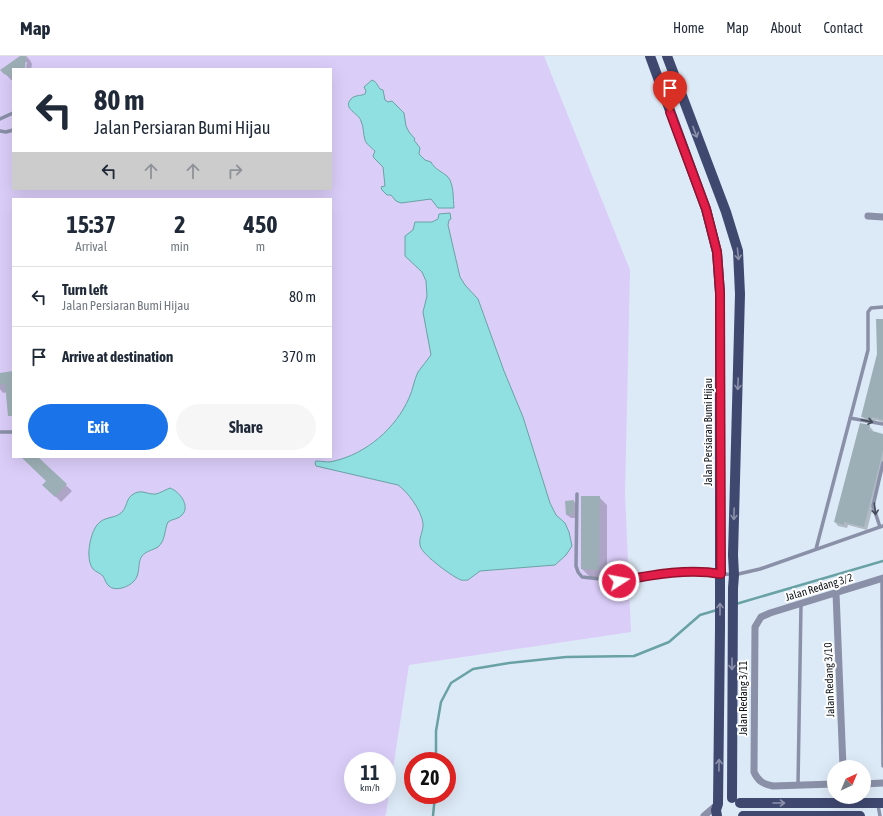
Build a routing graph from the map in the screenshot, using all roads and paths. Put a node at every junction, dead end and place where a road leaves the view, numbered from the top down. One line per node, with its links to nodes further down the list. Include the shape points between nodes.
1 (650, 56): 18 (main road, Jalan Persiaran Bumi Hijau, via 706,209 717,252 720,293)
2 (667, 56): 19 (main road, one-way to 19, via 738,250 740,294)
3 (12, 113): 4 (lane)
4 (0, 119)
5 (12, 130): 6 (lane)
6 (0, 131)
7 (868, 216): 8 (street)
8 (883, 216)
9 (883, 307): 10 (lane, via 871,308 868,312 868,350)
10 (850, 418): 11 (lane, one-way to 11); 17 (lane)
11 (883, 424)
12 (0, 432): 13 (lane)
13 (12, 432)
14 (883, 463): 16 (lane, one-way to 16, via 874,506)
15 (577, 494): 18 (lane, via 576,566 582,577 619,581 660,574)
16 (881, 526): 17 (lane)
17 (816, 549): 19 (lane, via 760,570)
18 (721, 574): 19 (lane); 32 (main road, Jalan Persiaran Bumi Hijau, one-way to 18)
19 (734, 575): 30 (main road, one-way to 30, via 732,625)
20 (882, 578): 21 (street, Jalan Redang 3/2); 25 (lane)
21 (836, 593): 22 (street, Jalan Redang 3/2); 24 (street, Jalan Redang 3/10)
22 (801, 603): 23 (street, Jalan Redang 3/2); 29 (lane)
23 (761, 617): 29 (street, Jalan Redang 3/11, via 755,627 754,772 757,779 764,784)
24 (842, 760)
25 (883, 766)
26 (883, 783): 28 (street)
27 (827, 784): 29 (street)
28 (871, 784)
29 (798, 785)
30 (736, 800): 31 (main road, one-way to 31); 32 (main road, via 726,798); 34 (main road, via 743,808)
31 (880, 803): 36 (lane)
32 (718, 804): 33 (main road, Jalan Persiaran Bumi Hijau)
33 (711, 815)
34 (742, 816): 35 (main road)
35 (860, 816)
36 (880, 816)

